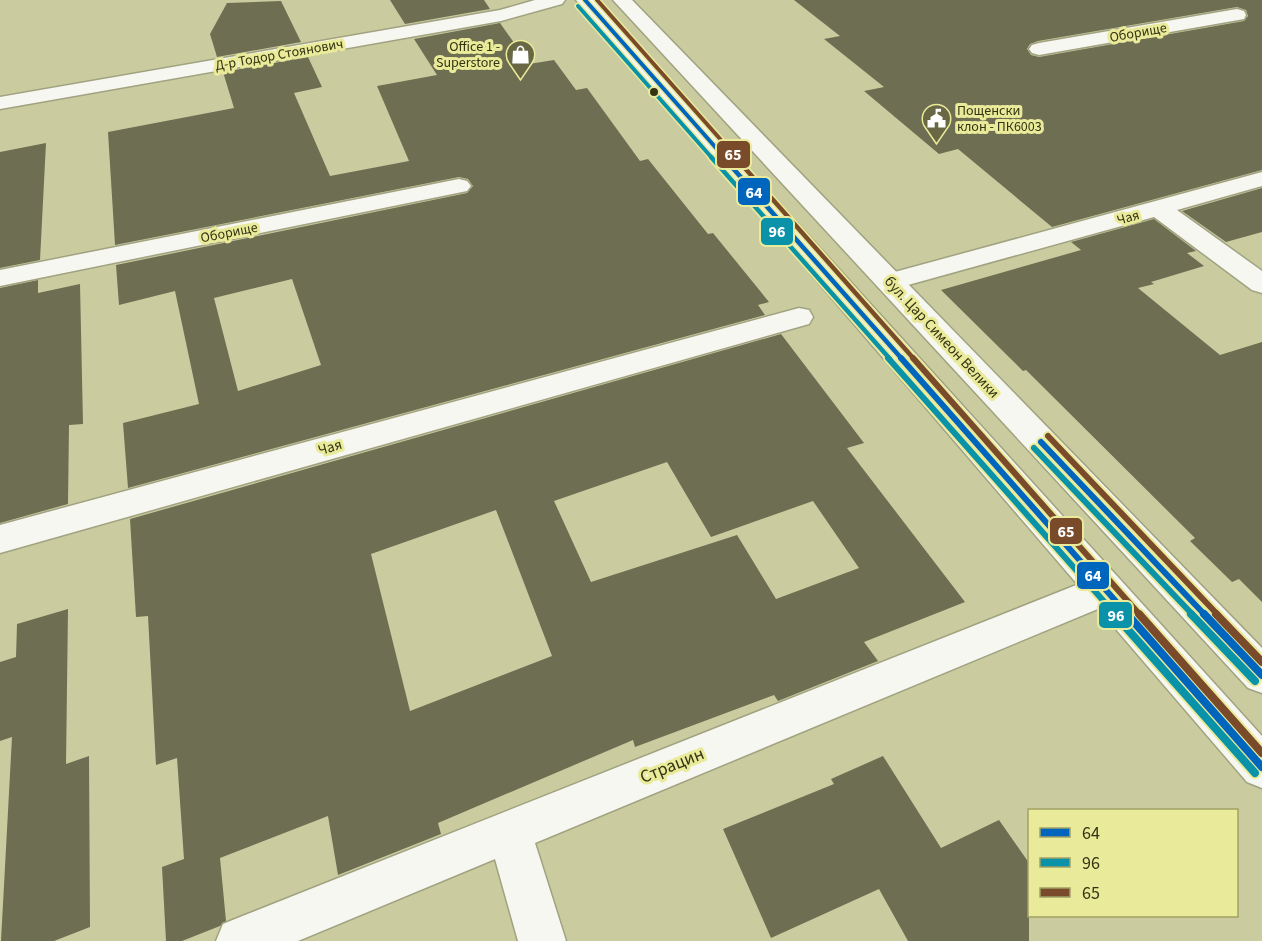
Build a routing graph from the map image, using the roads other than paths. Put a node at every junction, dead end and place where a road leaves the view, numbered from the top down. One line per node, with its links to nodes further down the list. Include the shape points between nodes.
1 (556, 0): 6 (street, Д-р Тодор Стоянович, via 501,15)
2 (585, 0): 15 (street)
3 (622, 0): 11 (street, бул. Цар Симеон Велики)
4 (1202, 0): 5 (street, Оборище, via 1245,19)
5 (1039, 49)
6 (0, 103)
7 (1262, 179): 9 (street, Чая)
8 (459, 186): 10 (street, Оборище)
9 (1158, 208): 11 (street, Чая); 12 (street)
10 (0, 278)
11 (890, 282): 16 (street, бул. Цар Симеон Велики)
12 (1262, 284)
13 (799, 317): 14 (street, Чая)
14 (0, 539)
15 (1104, 590): 17 (street); 18 (street, Страцин)
16 (1262, 675)
17 (1262, 767)
18 (509, 831): 19 (street, Страцин); 20 (street)
19 (240, 941)
20 (542, 941)

